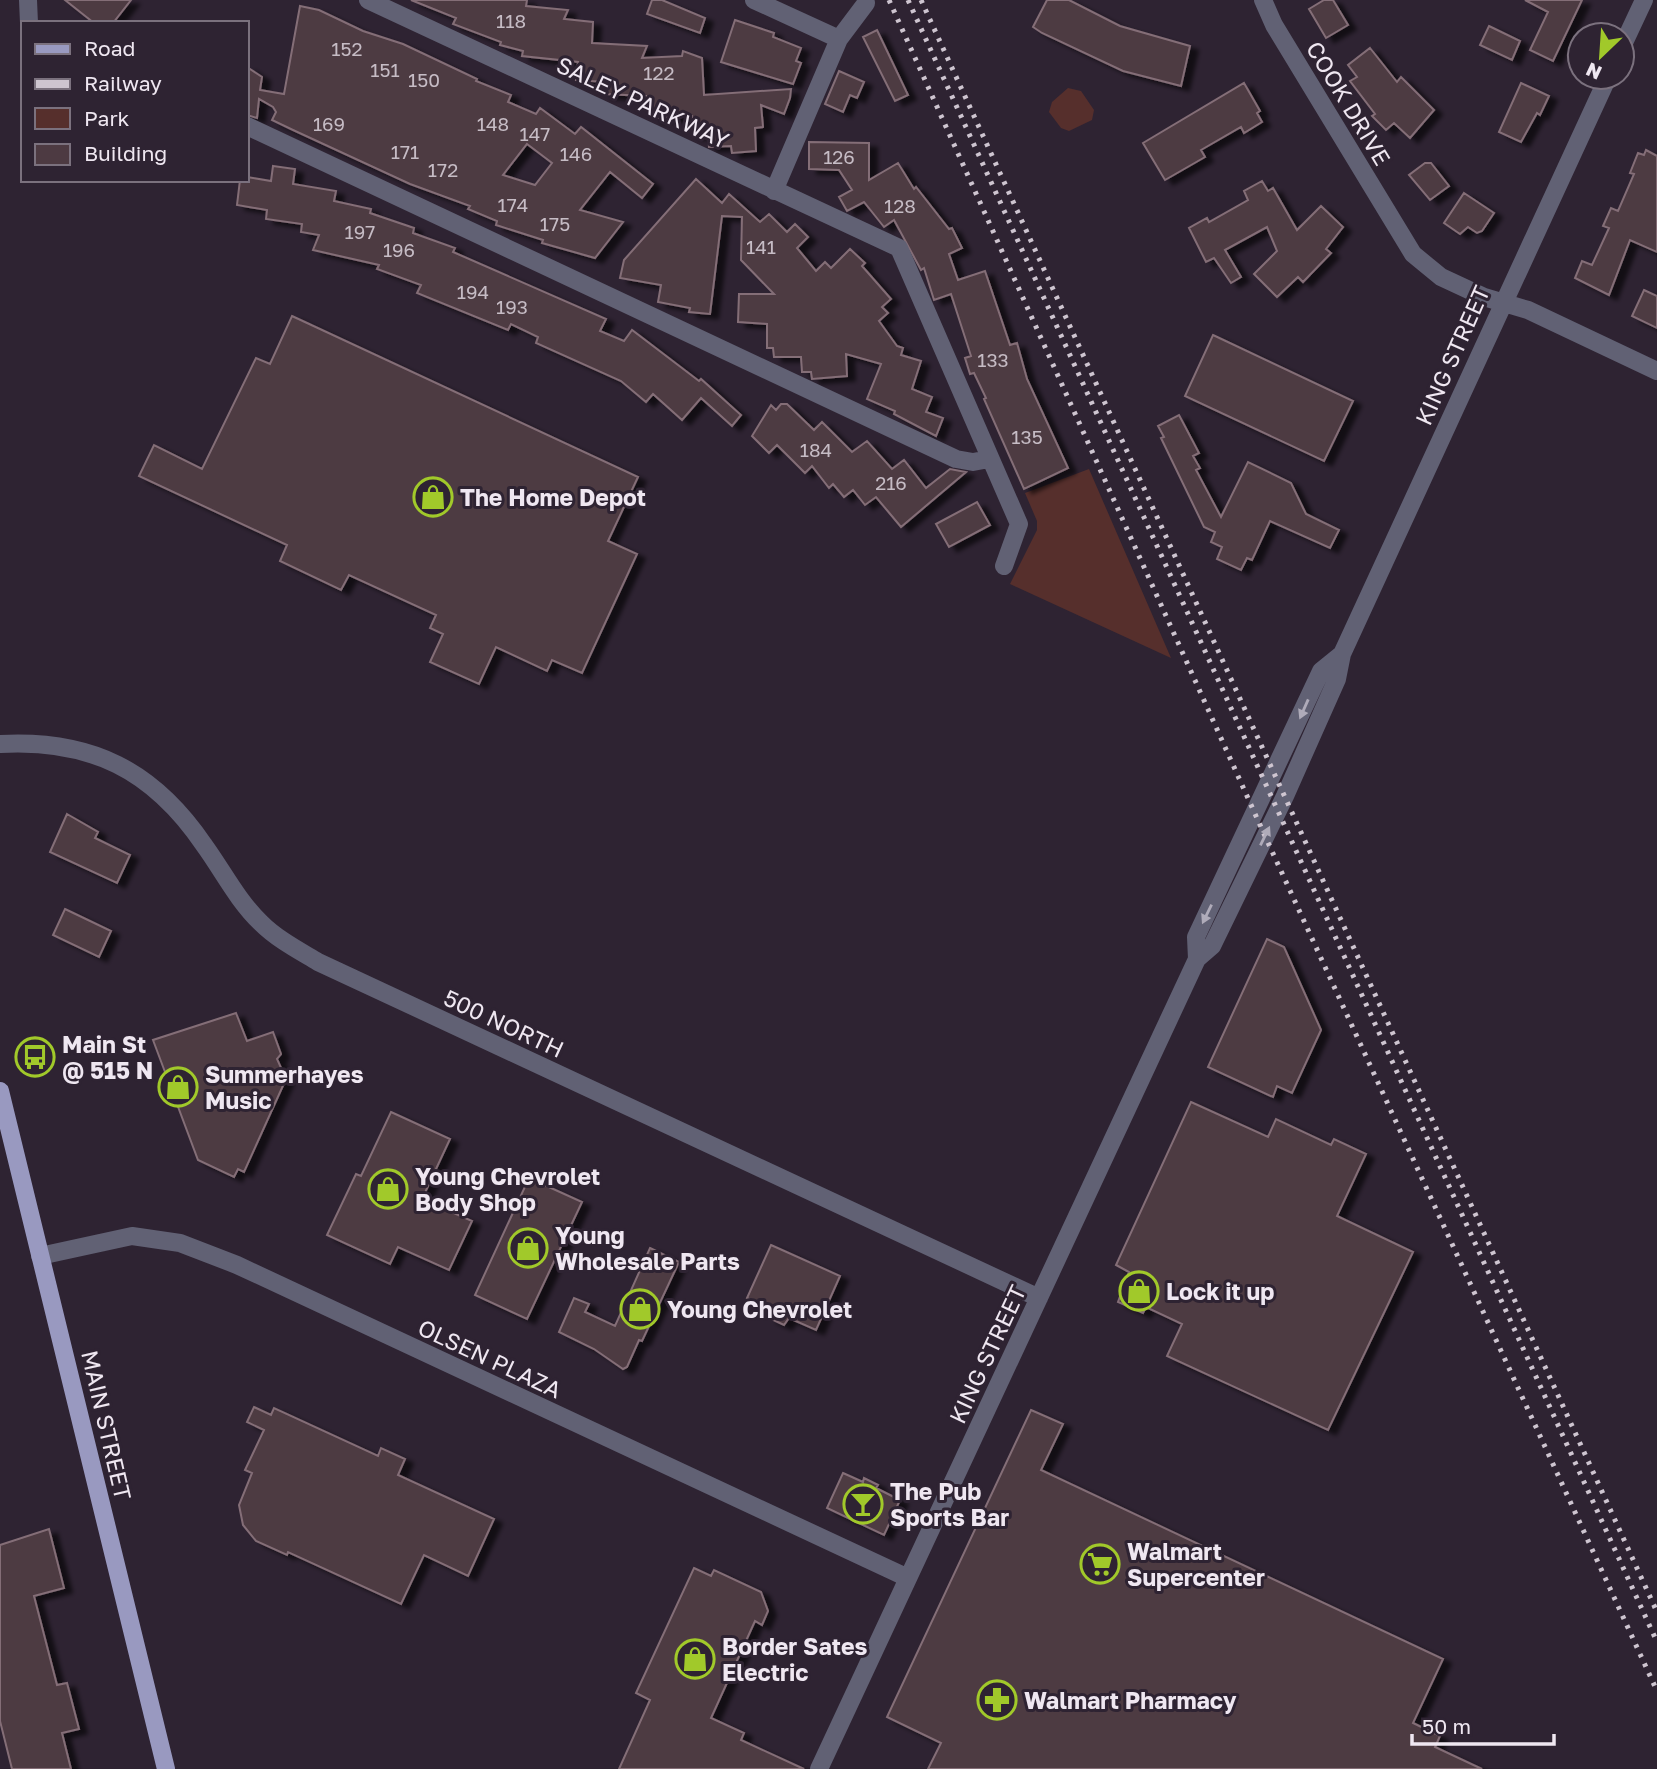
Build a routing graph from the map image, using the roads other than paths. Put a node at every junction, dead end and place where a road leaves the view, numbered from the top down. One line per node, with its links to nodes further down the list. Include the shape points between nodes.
1 (28, 0): 7 (street)
2 (368, 0): 12 (street, SALEY PARKWAY)
3 (754, 0): 9 (street)
4 (1263, 0): 13 (street, COOK DRIVE, via 1413,254 1441,277)
5 (1644, 0): 8 (street)
6 (866, 3): 9 (street)
7 (29, 21)
8 (1634, 21)
9 (839, 39): 12 (street)
10 (1601, 91): 13 (street, KING STREET)
11 (248, 126): 15 (street, via 956,460)
12 (775, 191): 15 (street, SALEY PARKWAY, via 899,248)
13 (1503, 303): 14 (street, COOK DRIVE, via 1528,310); 20 (street, KING STREET, via 1342,654 1337,680 1285,796 1212,946 1198,959)
14 (1657, 371)
15 (989, 459): 16 (street, via 1019,524)
16 (1004, 566)
17 (0, 744): 20 (street, 500 NORTH, via 64,746 100,756 140,777 185,819 251,913 275,935 318,962)
18 (0, 1091): 19 (main road, MAIN STREET)
19 (40, 1256): 21 (street, OLSEN PLAZA, via 132,1236 180,1243 237,1265); 22 (main road, MAIN STREET)
20 (1040, 1298): 21 (street, KING STREET)
21 (908, 1578): 23 (street, KING STREET)
22 (166, 1769)
23 (818, 1769)

